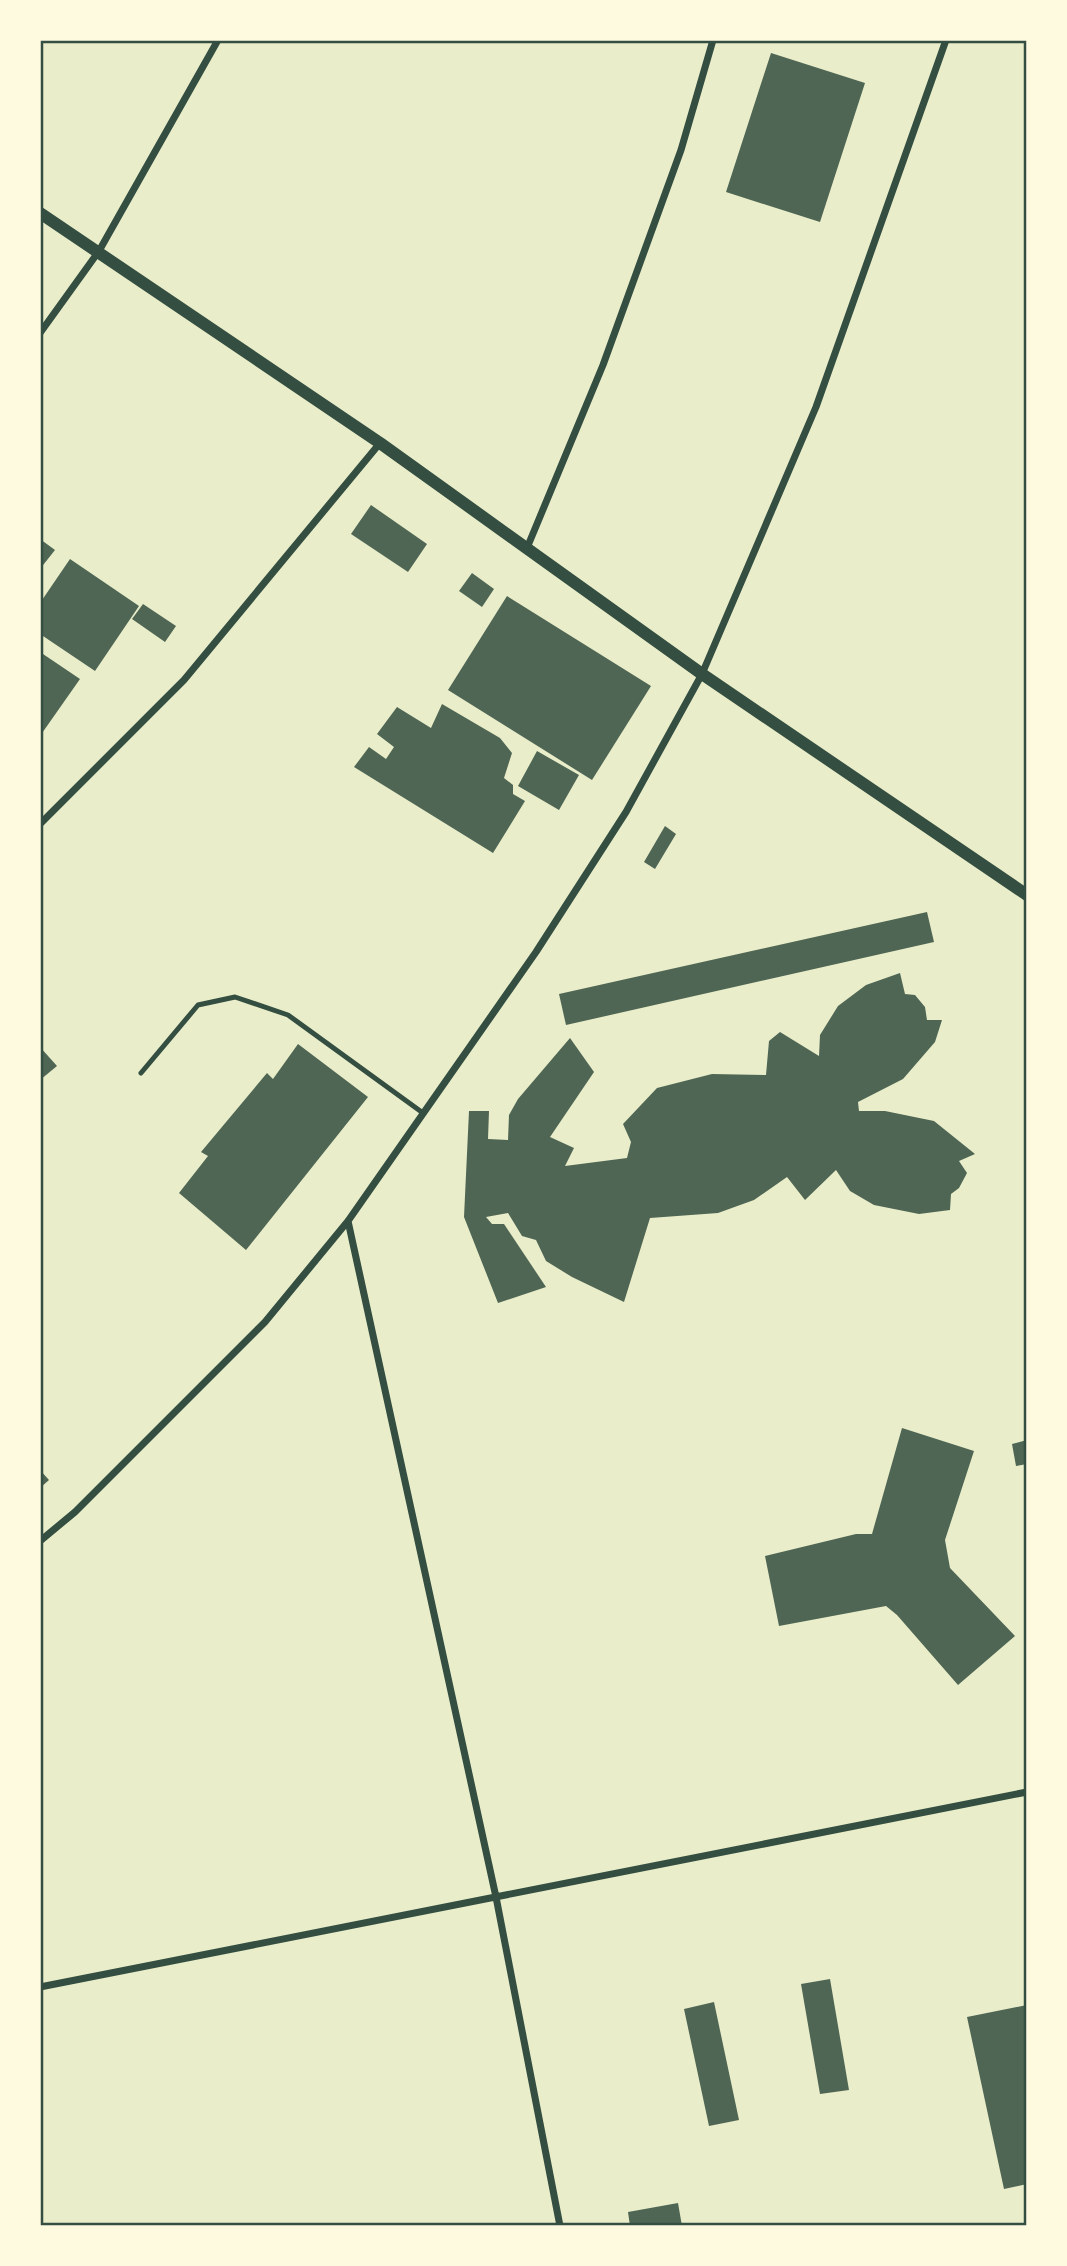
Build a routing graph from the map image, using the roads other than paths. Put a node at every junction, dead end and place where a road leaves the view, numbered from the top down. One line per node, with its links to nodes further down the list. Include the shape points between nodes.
1 (218, 40): 5 (street)
2 (713, 40): 8 (street, via 681,150 607,353)
3 (946, 40): 9 (street, via 816,407)
4 (40, 212): 5 (street)
5 (99, 251): 6 (street); 7 (street)
6 (40, 333)
7 (380, 443): 8 (street); 10 (street, via 184,680)
8 (527, 548): 9 (street)
9 (702, 674): 11 (street); 13 (street, via 626,812 536,952)
10 (40, 824)
11 (1027, 895)
12 (141, 1073): 13 (lane, via 198,1005 235,996 288,1015)
13 (423, 1113): 14 (street)
14 (348, 1221): 15 (street, via 265,1322 75,1512); 17 (street)
15 (40, 1541)
16 (1027, 1792): 17 (street)
17 (496, 1897): 18 (street); 19 (street)
18 (40, 1987)
19 (561, 2226)

